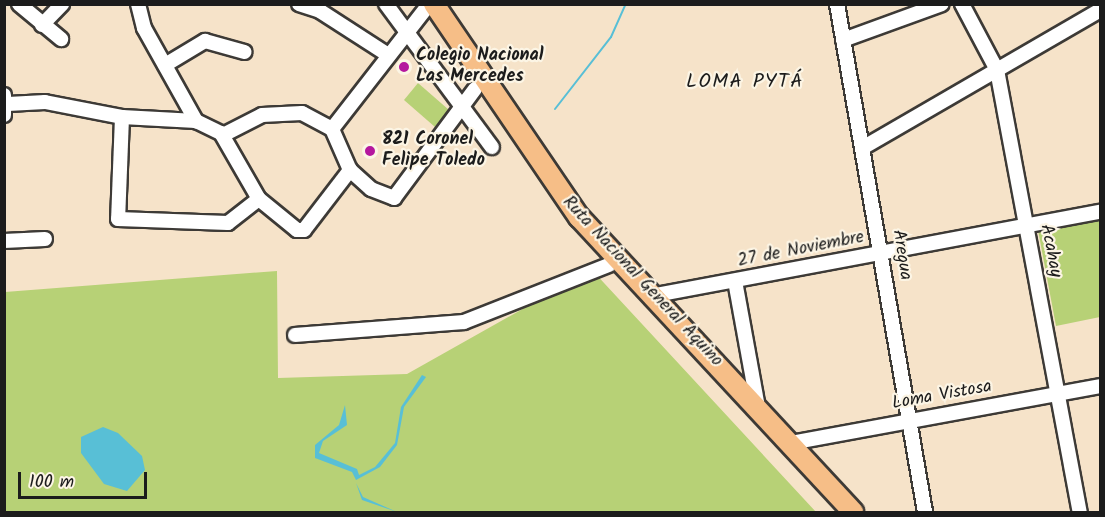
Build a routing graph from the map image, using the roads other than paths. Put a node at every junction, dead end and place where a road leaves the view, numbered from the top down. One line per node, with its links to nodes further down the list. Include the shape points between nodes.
1 (19, 4): 11 (street)
2 (62, 4): 11 (street)
3 (138, 4): 17 (street)
4 (299, 4): 16 (street, via 330,16)
5 (386, 4): 12 (street)
6 (837, 4): 14 (street, Aregua)
7 (942, 4): 14 (street)
8 (963, 4): 18 (street, Acahay)
9 (426, 7): 12 (street); 19 (highway, Ruta Nacional General Aquino); 37 (highway, Ruta Nacional General Aquino, via 550,180)
10 (1101, 10): 18 (street)
11 (42, 25): 13 (street)
12 (406, 33): 16 (street); 20 (street)
13 (61, 39)
14 (843, 39): 27 (street, Aregua)
15 (244, 52): 17 (street, via 205,41)
16 (388, 55): 24 (street)
17 (165, 65): 23 (street)
18 (997, 70): 27 (street); 31 (street, Acahay)
19 (475, 89): 20 (street); 35 (highway, Ruta Nacional General Aquino, via 549,194)
20 (463, 106): 26 (street); 28 (street, via 400,196 386,197)
21 (6, 108): 22 (street, via 45,102)
22 (122, 117): 23 (street); 29 (street, via 118,219 228,223)
23 (196, 121): 25 (street)
24 (332, 129): 25 (street, via 302,113 282,110); 28 (street)
25 (223, 135): 29 (street)
26 (492, 147)
27 (864, 147): 34 (street, Aregua)
28 (350, 170): 29 (street, via 304,230 281,220)
29 (259, 199)
30 (1101, 212): 31 (street, 27 de Noviembre)
31 (1027, 226): 34 (street, 27 de Noviembre); 40 (street, Acahay)
32 (45, 239): 33 (street)
33 (4, 241)
34 (882, 253): 36 (street, 27 de Noviembre); 42 (street, Aregua)
35 (609, 265): 38 (street, via 464,322); 44 (highway, Ruta Nacional General Aquino)
36 (735, 281): 37 (street, 27 de Noviembre); 41 (street)
37 (650, 296): 41 (highway, Ruta Nacional General Aquino)
38 (295, 335)
39 (1101, 386): 40 (street, Loma Vistosa)
40 (1060, 394): 42 (street, Loma Vistosa); 47 (street, Acahay)
41 (758, 408): 43 (highway, Ruta Nacional General Aquino)
42 (909, 420): 43 (street, Loma Vistosa); 46 (street, Aregua)
43 (790, 443): 45 (highway, Ruta Nacional General Aquino)
44 (836, 513)
45 (853, 513)
46 (925, 513)
47 (1080, 513)

